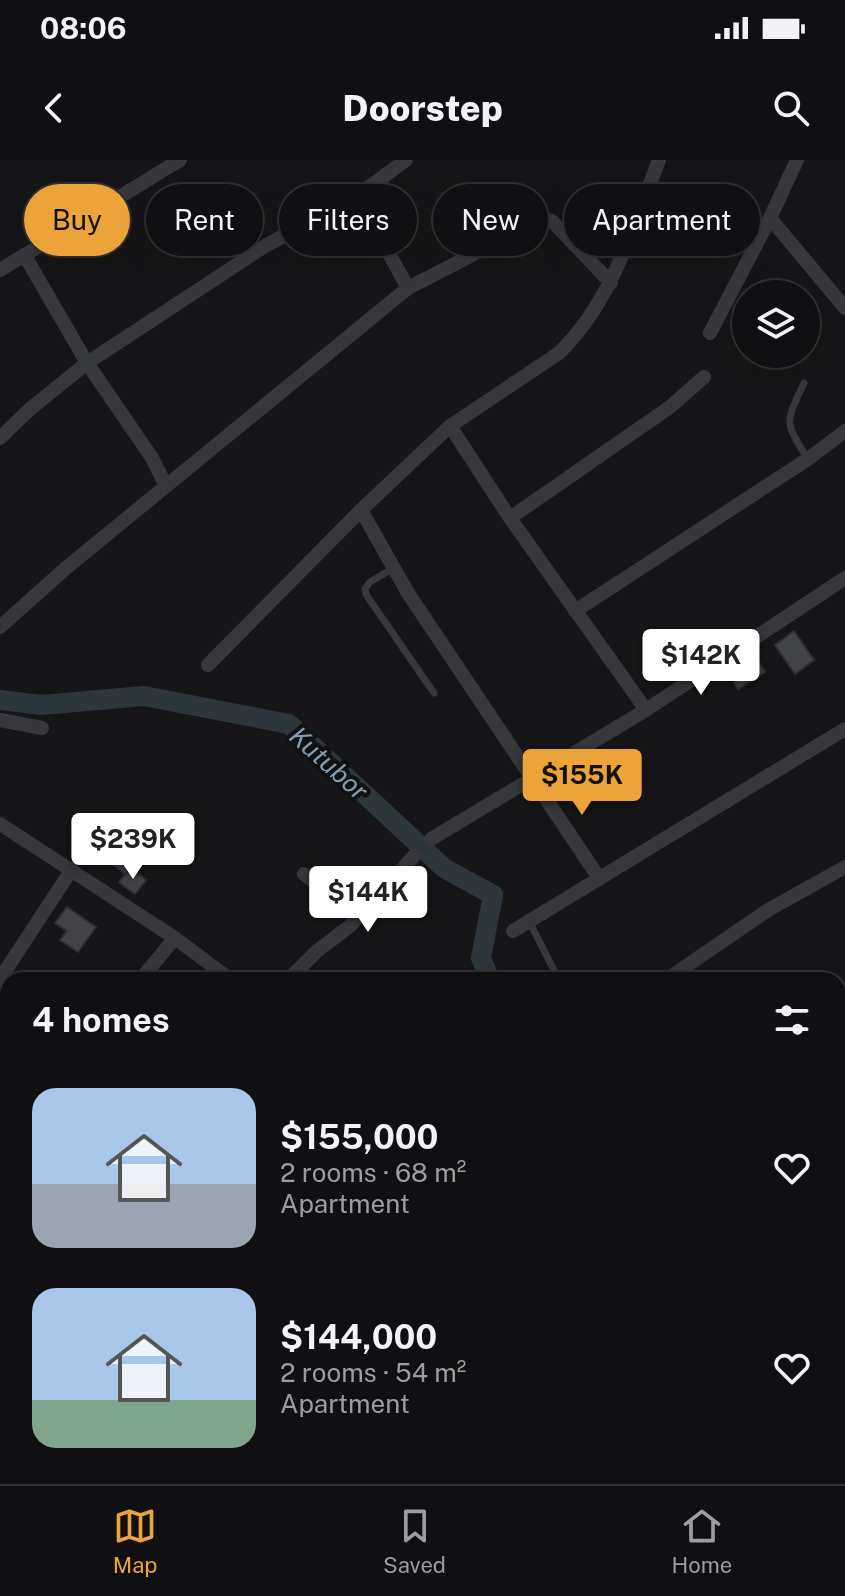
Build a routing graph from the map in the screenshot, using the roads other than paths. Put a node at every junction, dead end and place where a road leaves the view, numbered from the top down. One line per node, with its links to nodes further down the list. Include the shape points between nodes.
1 (180, 160): 6 (street)
2 (406, 160): 5 (street)
3 (659, 160): 12 (street)
4 (797, 160): 7 (street)
5 (373, 184)
6 (130, 189)
7 (770, 218): 14 (street); 15 (street)
8 (279, 238): 16 (street)
9 (25, 256): 11 (street); 16 (street)
10 (390, 256): 13 (street)
11 (0, 270)
12 (611, 283): 13 (street, via 552,221 542,219); 19 (street, via 559,353)
13 (408, 288): 23 (street)
14 (845, 308)
15 (710, 333)
16 (87, 363): 21 (street); 23 (street)
17 (704, 377): 25 (street, via 670,407)
18 (804, 383): 22 (lane, via 788,422)
19 (450, 426): 24 (street); 25 (street)
20 (845, 431): 22 (street)
21 (0, 438)
22 (808, 459): 28 (street)
23 (166, 486): 29 (street)
24 (361, 510): 26 (street); 30 (street)
25 (510, 518): 28 (street)
26 (394, 568): 31 (lane, via 370,582 367,596); 36 (street)
27 (845, 578): 32 (street)
28 (575, 611): 32 (street)
29 (0, 627)
30 (208, 665)
31 (434, 693)
32 (646, 710): 36 (street)
33 (0, 720): 34 (street)
34 (42, 728)
35 (845, 729): 43 (street)
36 (533, 778): 38 (street); 43 (street)
37 (0, 824): 41 (street)
38 (431, 839)
39 (414, 856): 44 (street)
40 (845, 867): 53 (street, via 768,910)
41 (72, 869): 47 (street); 48 (street)
42 (304, 874): 44 (street)
43 (599, 878): 45 (street)
44 (359, 917): 51 (street)
45 (529, 921): 46 (street); 52 (lane)
46 (513, 931)
47 (175, 938): 49 (street); 50 (street)
48 (5, 972)
49 (147, 972)
50 (220, 972)
51 (296, 972)
52 (555, 972)
53 (678, 972)

